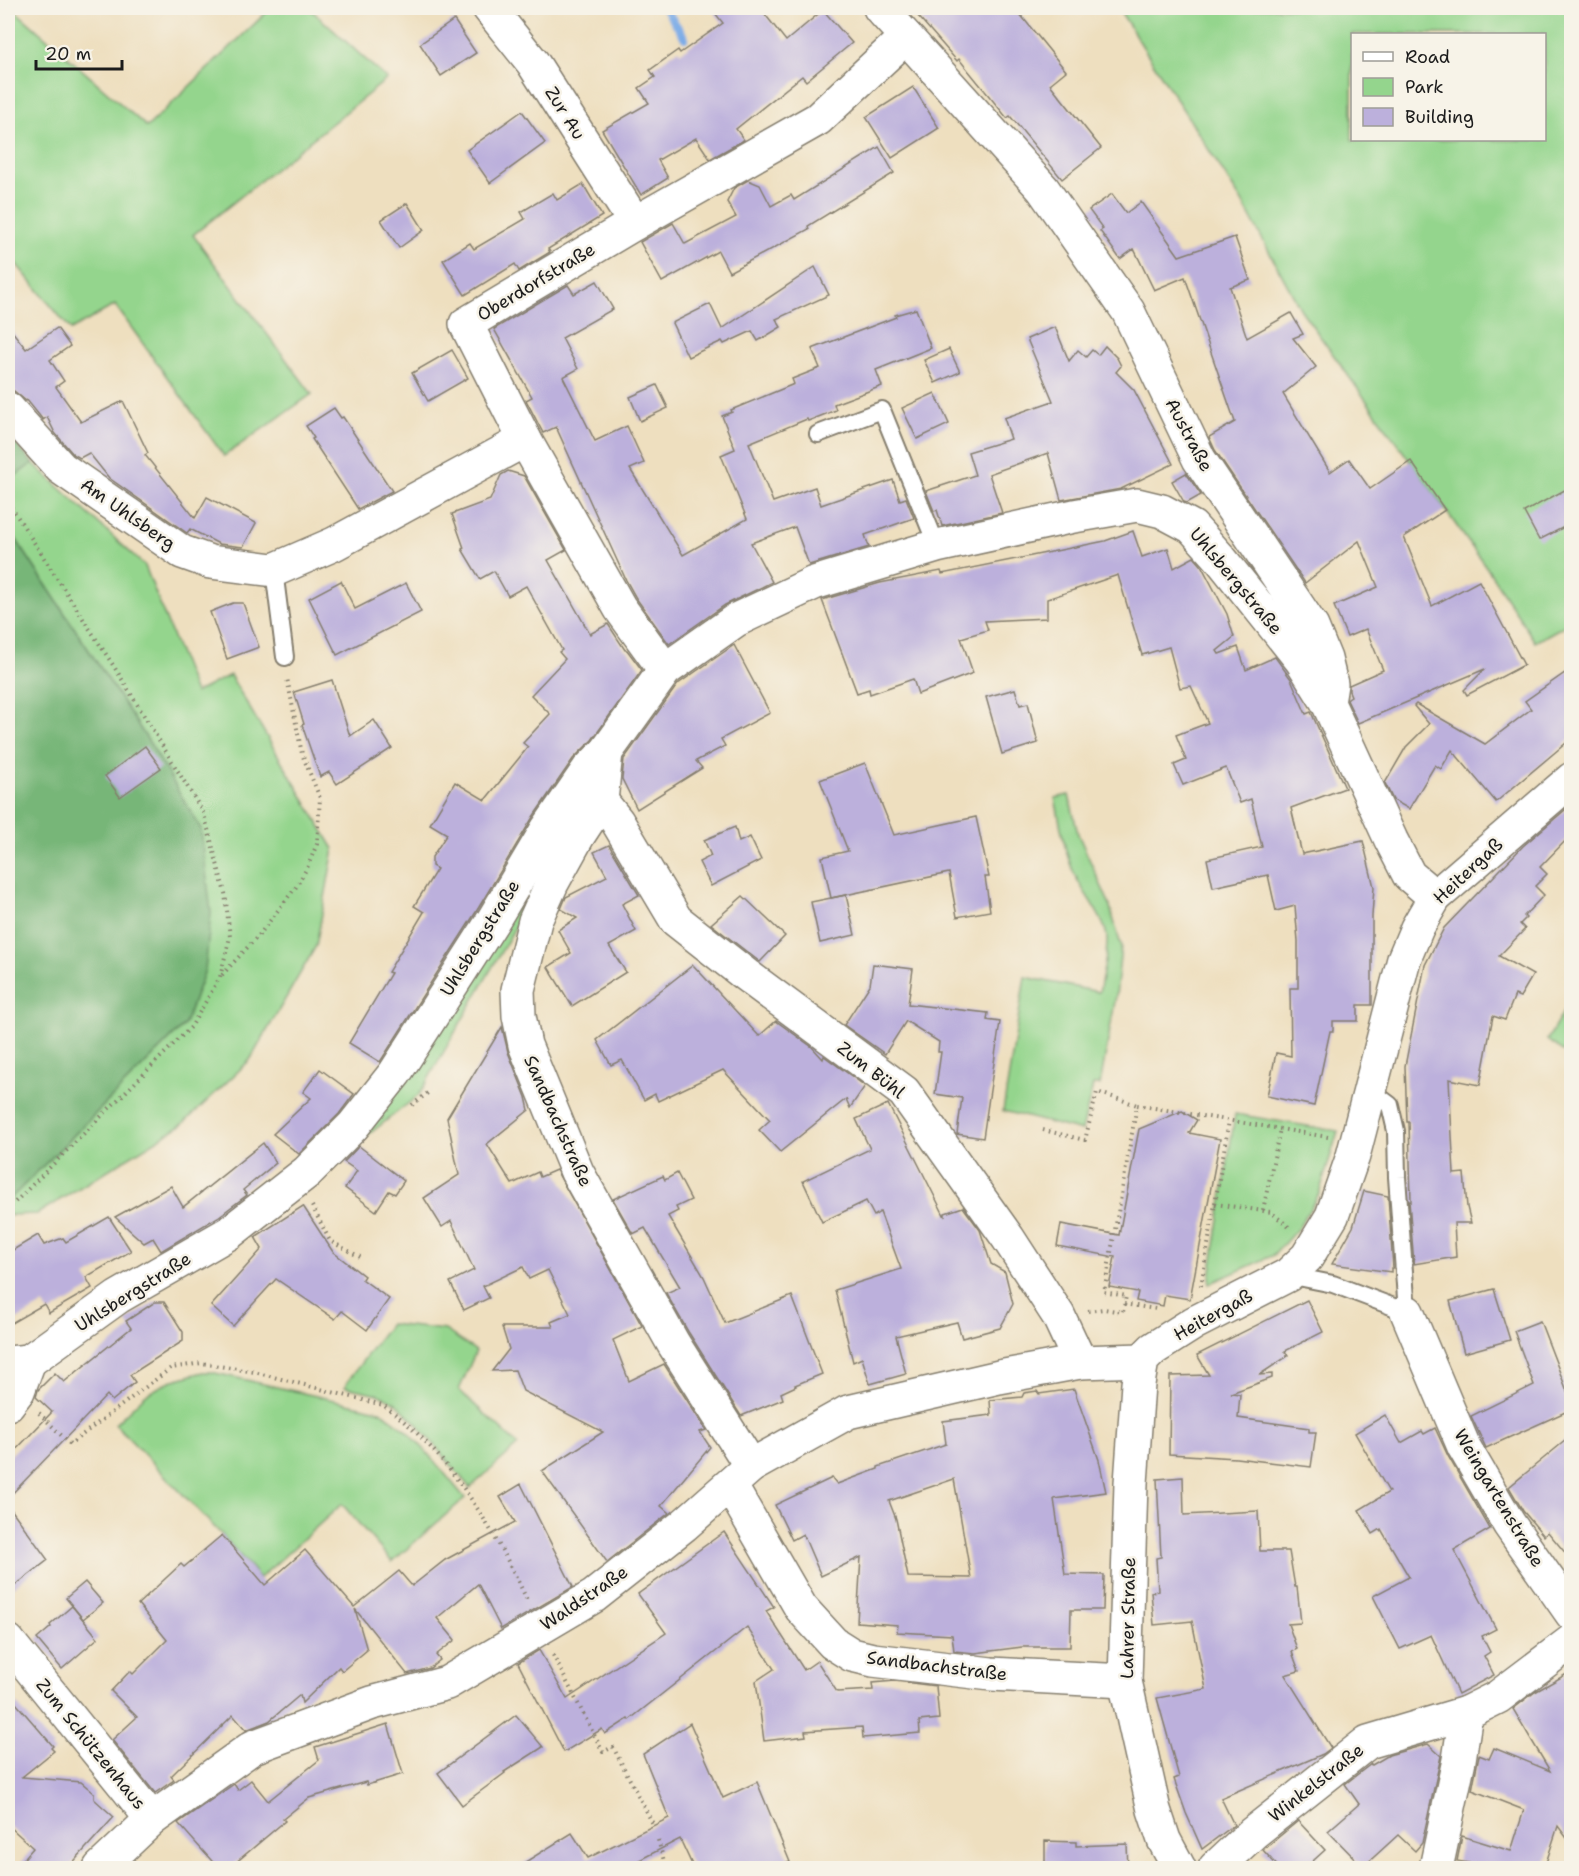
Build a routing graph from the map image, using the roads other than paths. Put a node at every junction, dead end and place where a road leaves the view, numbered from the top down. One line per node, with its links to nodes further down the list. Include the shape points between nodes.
1 (489, 8): 4 (street, Zur Au, via 533,63)
2 (880, 8): 3 (street, Austraße)
3 (906, 37): 4 (street, Oberdorfstraße, via 818,119); 12 (street, Austraße, via 1043,189 1128,311 1198,459 1312,627 1331,684)
4 (635, 223): 7 (street, Oberdorfstraße, via 466,324)
5 (8, 409): 9 (street, Am Uhlsberg, via 61,468 182,552 210,562)
6 (818, 434): 8 (lane, via 882,410)
7 (525, 440): 9 (street, via 334,544); 11 (street, Oberdorfstraße, via 620,608)
8 (937, 546): 11 (street, Uhlsbergstraße, via 814,583 736,620); 12 (street, Uhlsbergstraße, via 1137,505 1161,511 1192,527 1220,557 1302,661)
9 (274, 570): 10 (lane)
10 (285, 657)
11 (665, 670): 13 (street, Uhlsbergstraße)
12 (1328, 703): 16 (street, Austraße, via 1408,875)
13 (606, 752): 15 (street, Sandbachstraße); 22 (street, Uhlsbergstraße, via 588,770 548,828 395,1073 353,1126 307,1172 229,1233 118,1297)
14 (1572, 779): 16 (street, Heitergaß)
15 (601, 801): 21 (street, Zum Bühl, via 676,920 904,1092 1008,1238 1058,1315); 23 (street, Sandbachstraße, via 552,883 535,921 518,990 519,1016 525,1045 577,1172 673,1343)
16 (1435, 897): 17 (street, Heitergaß, via 1404,959)
17 (1370, 1090): 18 (street, Heitergaß, via 1332,1216 1307,1257); 19 (lane, via 1390,1105 1396,1131)
18 (1288, 1275): 19 (lane, via 1333,1284); 20 (street, Heitergaß, via 1180,1317)
19 (1407, 1312): 24 (street, Weingartenstraße, via 1464,1447 1509,1524)
20 (1142, 1360): 21 (street); 27 (street, Lahrer Straße, via 1131,1483)
21 (1080, 1362): 23 (street, Waldstraße, via 848,1412)
22 (16, 1380)
23 (740, 1476): 27 (street, Sandbachstraße, via 801,1608 833,1643 852,1654 991,1674); 29 (street, Waldstraße, via 594,1596 540,1629 447,1683 372,1703 253,1747)
24 (1572, 1614)
25 (8, 1641): 29 (street, Zum Schützenhaus)
26 (1572, 1641): 28 (street, Winkelstraße, via 1498,1697)
27 (1125, 1681): 31 (street, Lahrer Straße, via 1154,1810)
28 (1466, 1713): 32 (street, Winkelstraße, via 1368,1742 1253,1833); 33 (street)
29 (152, 1819): 30 (street, Waldstraße)
30 (100, 1869)
31 (1179, 1869)
32 (1215, 1869)
33 (1436, 1869)

